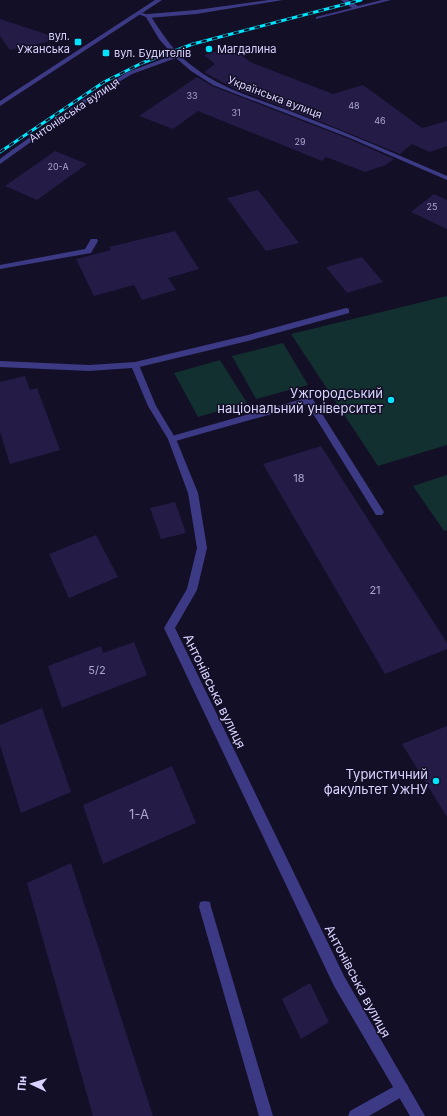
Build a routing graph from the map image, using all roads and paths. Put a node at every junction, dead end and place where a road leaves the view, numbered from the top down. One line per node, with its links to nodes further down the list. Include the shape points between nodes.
1 (159, 0): 6 (street)
2 (280, 0): 7 (street)
3 (344, 0): 5 (street)
4 (388, 0): 5 (street)
5 (356, 8): 8 (street)
6 (140, 13): 7 (street); 10 (street)
7 (148, 16): 9 (street, Українська вулиця, via 159,36)
8 (318, 18)
9 (176, 56): 11 (street, Антонівська вулиця, via 130,73 92,96); 13 (street, Українська вулиця, via 194,72 214,84 352,137)
10 (0, 103)
11 (0, 162)
12 (447, 169): 13 (street)
13 (436, 173): 14 (street, Українська вулиця)
14 (447, 178)
15 (94, 241): 16 (street, via 88,251)
16 (0, 267)
17 (346, 311): 19 (street)
18 (0, 364): 19 (street, via 90,368)
19 (134, 365): 20 (street, Антонівська вулиця, via 152,406)
20 (172, 439): 21 (street, via 309,400); 23 (street, Антонівська вулиця, via 193,493 202,548 192,590 169,628 339,981)
21 (379, 512)
22 (205, 907): 24 (street)
23 (402, 1089): 25 (street); 26 (street, Антонівська вулиця)
24 (266, 1116)
25 (355, 1116)
26 (418, 1116)

